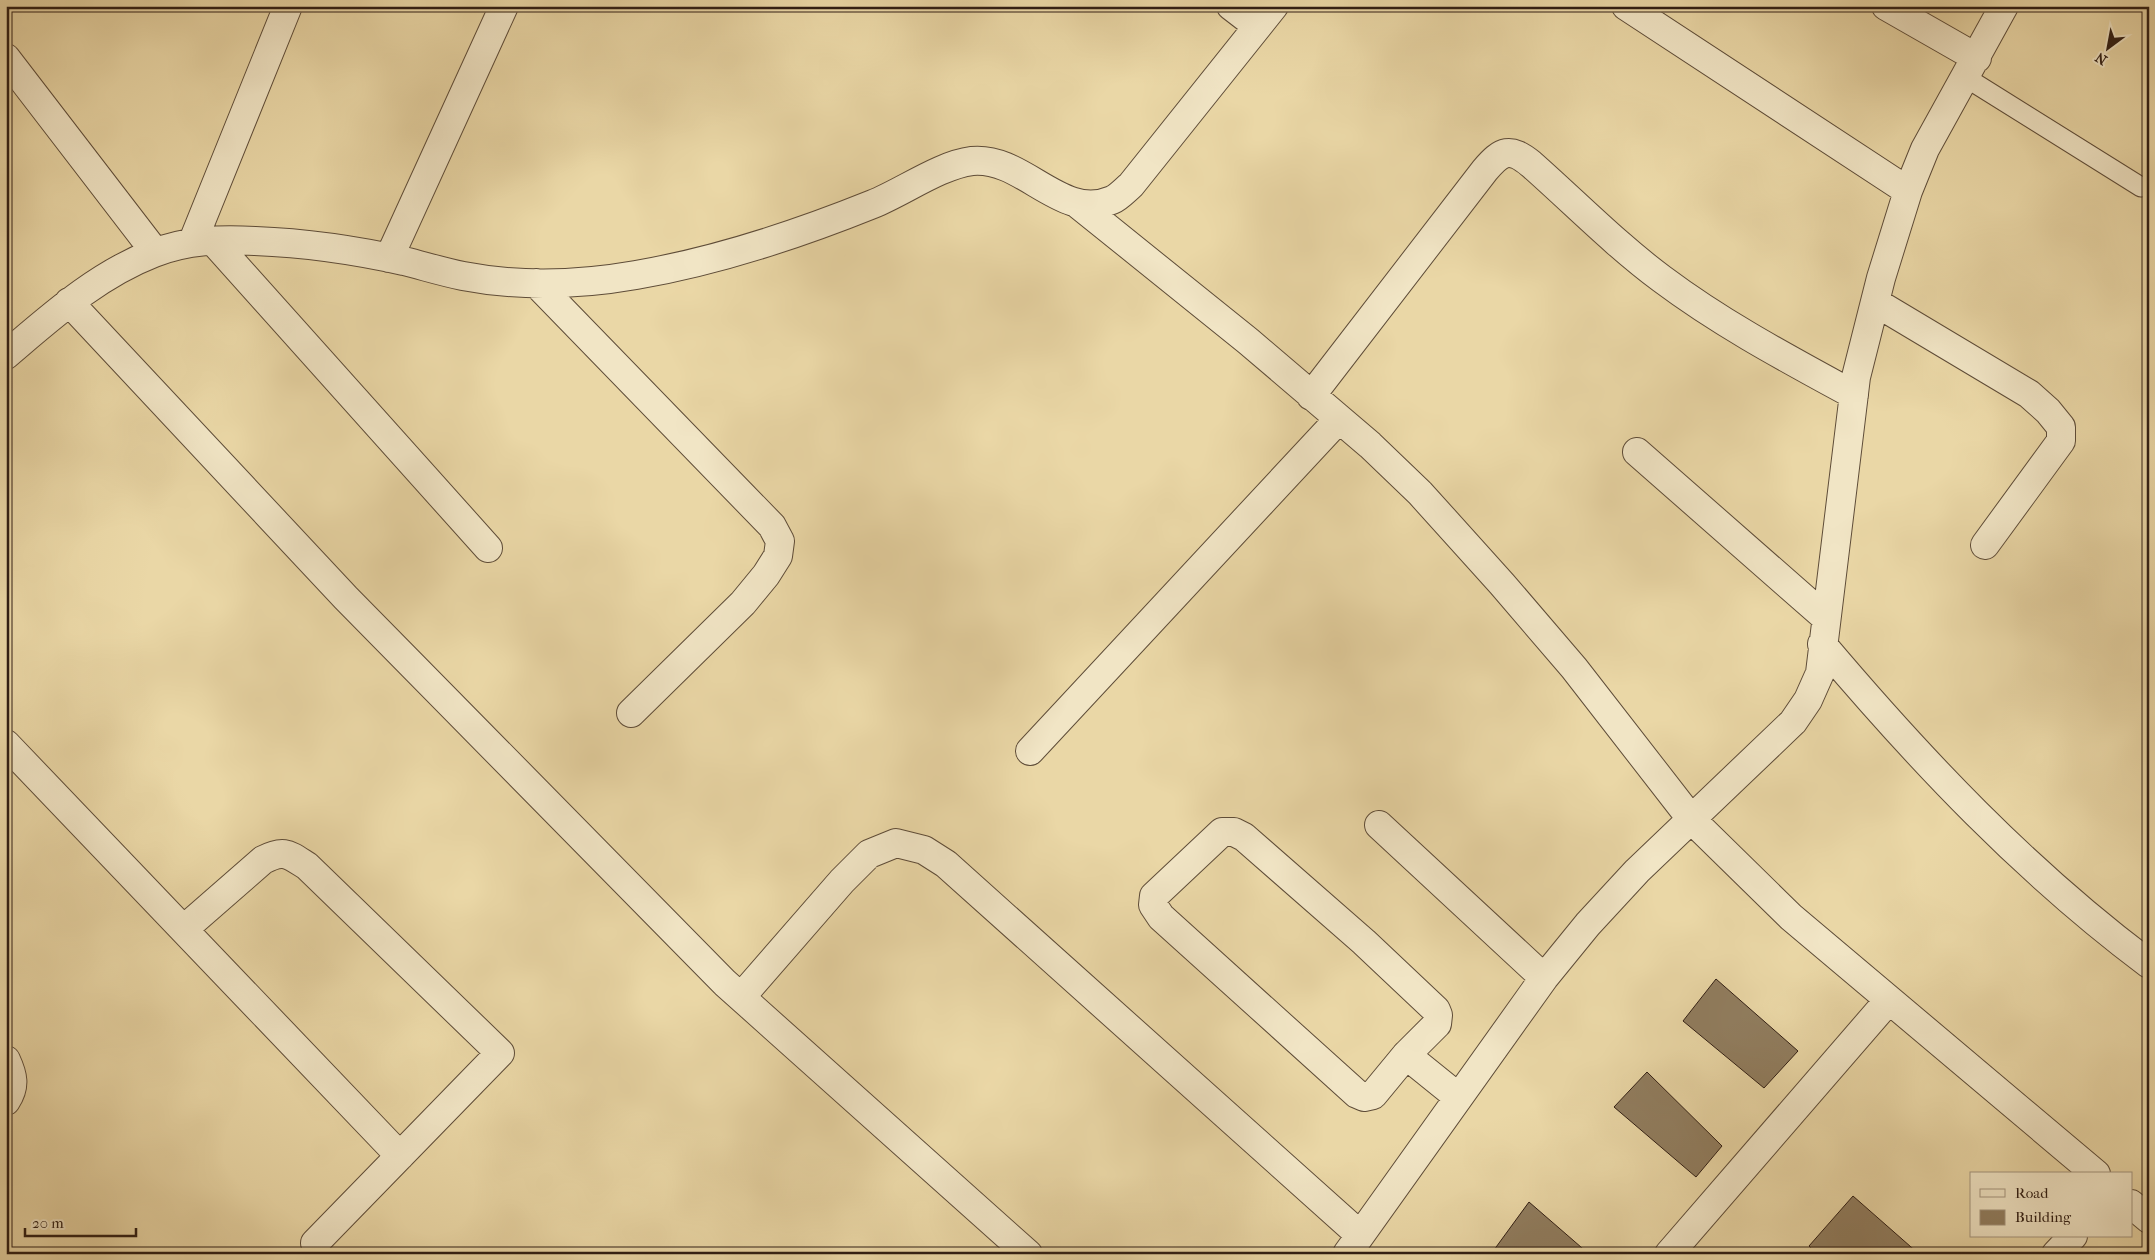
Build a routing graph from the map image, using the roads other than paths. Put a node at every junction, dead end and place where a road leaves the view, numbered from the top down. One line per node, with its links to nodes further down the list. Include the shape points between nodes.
1 (288, 6): 13 (street)
2 (504, 6): 15 (street)
3 (1231, 6): 7 (street)
4 (1626, 6): 11 (street)
5 (1886, 6): 9 (street)
6 (2004, 6): 9 (street)
7 (1266, 16): 12 (street, via 1131,185 1114,199 1095,205)
8 (6, 58): 14 (street)
9 (1971, 68): 10 (lane); 11 (street, via 1925,149)
10 (2141, 187)
11 (1908, 191): 18 (street)
12 (1079, 205): 16 (street, via 1020,172 995,163 972,161 816,227 694,264 580,284); 21 (street, via 1241,335)
13 (203, 241): 14 (street); 15 (street, via 297,242); 25 (street)
14 (155, 252): 17 (street, via 116,271)
15 (388, 258): 16 (street, via 464,276)
16 (536, 283): 28 (street, via 772,526 780,541 778,556 743,604)
17 (69, 302): 19 (street); 36 (street, via 346,598)
18 (1875, 302): 20 (street); 24 (street, via 2029,394 2061,426 2061,441 2051,457)
19 (6, 355)
20 (1854, 395): 21 (street, via 1769,349 1661,279 1531,164 1511,152 1501,154 1485,170); 26 (street)
21 (1311, 396): 22 (street)
22 (1339, 419): 30 (street); 31 (street, via 1420,493 1502,584 1574,668)
23 (1637, 452): 26 (street)
24 (1985, 545)
25 (488, 548)
26 (1825, 617): 27 (street)
27 (1822, 644): 31 (street, via 1820,673 1808,700 1793,722); 34 (street, via 1905,740 2005,844)
28 (631, 713)
29 (6, 744): 33 (street)
30 (1030, 751)
31 (1692, 820): 35 (street, via 1637,871); 37 (street, via 1790,917)
32 (1379, 825): 35 (street)
33 (184, 929): 42 (street); 42 (street, via 263,860 278,852 290,855 307,866 500,1053)
34 (2149, 964)
35 (1544, 978): 40 (street)
36 (741, 997): 48 (street, via 869,854 896,843 924,850 946,864); 49 (street)
37 (1888, 1001): 43 (street); 50 (street)
38 (1406, 1055): 38 (street, via 1437,1024 1436,1010 1244,837 1234,832 1222,832 1154,896 1153,906 1161,917 1357,1094 1364,1097 1373,1095); 40 (street)
39 (6, 1060): 41 (street, via 14,1078)
40 (1458, 1098): 48 (street)
41 (6, 1102)
42 (400, 1156): 47 (street)
43 (2094, 1172)
44 (2132, 1205): 45 (street)
45 (2149, 1219)
46 (2071, 1238): 51 (street)
47 (315, 1243)
48 (1354, 1245)
49 (1028, 1254)
50 (1669, 1254)
51 (2056, 1254)

